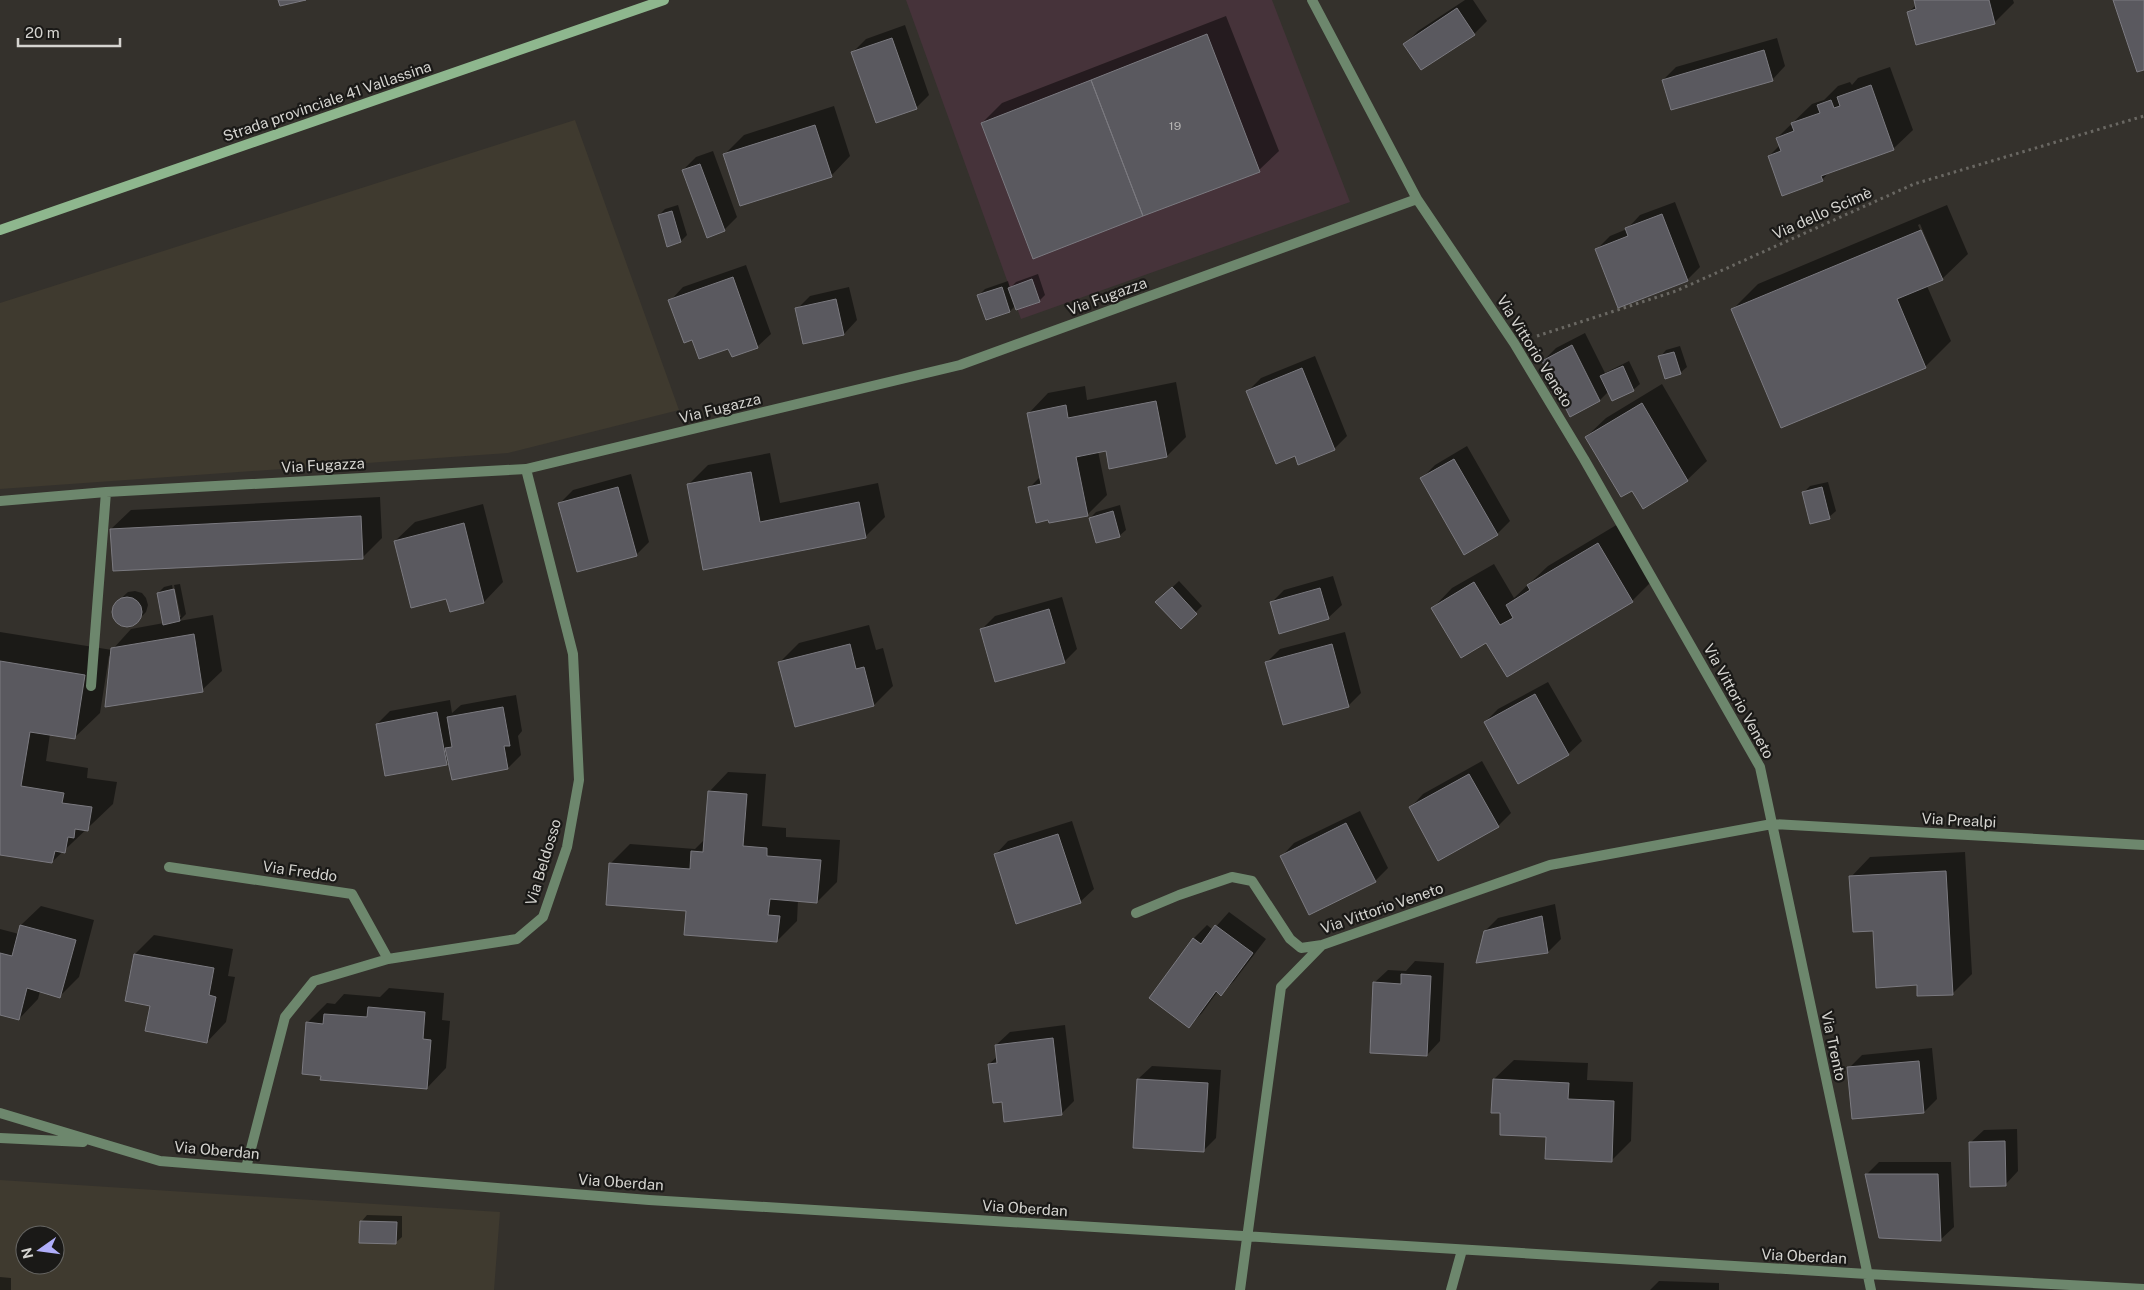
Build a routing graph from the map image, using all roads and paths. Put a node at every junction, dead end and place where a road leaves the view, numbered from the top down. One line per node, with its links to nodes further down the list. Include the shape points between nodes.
1 (664, 0): 5 (main road, Strada provinciale 41 Vallassina)
2 (1312, 0): 4 (street, Via Vittorio Veneto)
3 (2144, 116): 6 (path, Via dello Scimè, via 1914,184 1676,291)
4 (1417, 198): 6 (street, Via Vittorio Veneto); 7 (street, Via Fugazza, via 960,365)
5 (0, 230)
6 (1514, 343): 11 (street, Via Vittorio Veneto, via 1760,767)
7 (526, 469): 8 (street, Via Fugazza); 16 (street, Via Beldosso, via 573,654 580,780 567,847 543,917 517,939)
8 (106, 492): 9 (street, Via Fugazza); 10 (street)
9 (0, 501)
10 (91, 686)
11 (1772, 824): 12 (street, Via Prealpi); 15 (street, Via Vittorio Veneto, via 1550,865); 23 (street, Via Trento)
12 (2144, 845)
13 (169, 867): 16 (street, Via Freddo, via 352,894)
14 (1136, 913): 15 (street, Via Vittorio Veneto, via 1232,877 1252,881 1290,939 1301,948)
15 (1322, 945): 21 (street, via 1281,987)
16 (388, 959): 20 (street, Via Beldosso, via 314,981 285,1017)
17 (0, 1113): 19 (street, Via Oberdan)
18 (0, 1138): 19 (street)
19 (99, 1143): 20 (street, Via Oberdan, via 160,1161)
20 (246, 1168): 21 (street, Via Oberdan, via 649,1200)
21 (1246, 1236): 22 (street, Via Oberdan); 25 (street)
22 (1462, 1250): 23 (street, Via Oberdan); 26 (street)
23 (1867, 1274): 24 (street, Via Oberdan); 27 (street, Via Trento)
24 (2144, 1289)
25 (1240, 1290)
26 (1451, 1290)
27 (1871, 1290)

